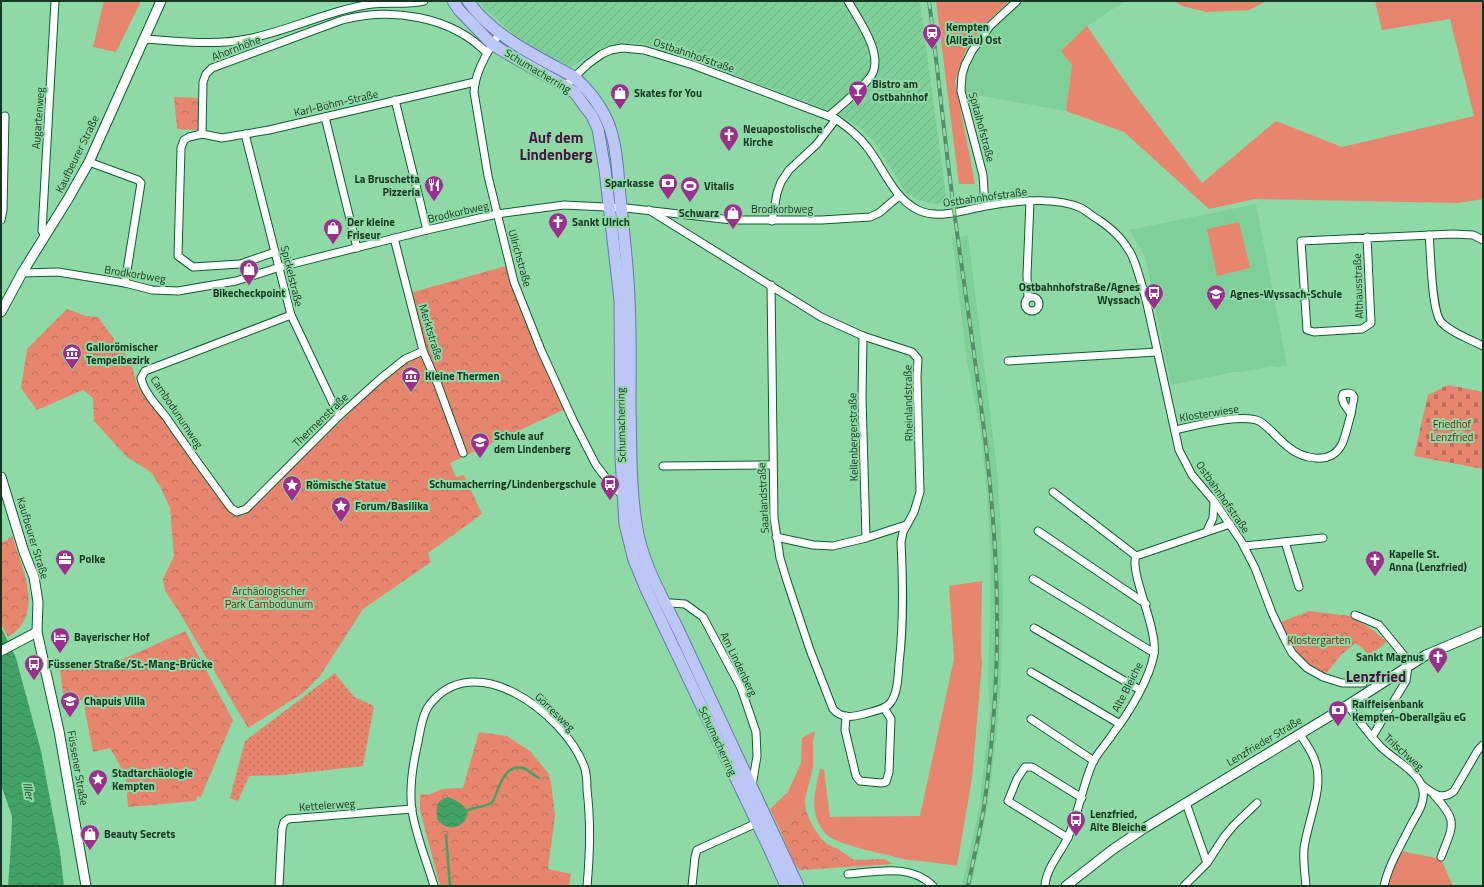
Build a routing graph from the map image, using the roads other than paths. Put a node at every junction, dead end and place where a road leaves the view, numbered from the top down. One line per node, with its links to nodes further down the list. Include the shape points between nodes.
1 (55, 1): 31 (street, Augartenweg, via 42,231)
2 (161, 1): 9 (street, Kaufbeurer Straße)
3 (424, 1): 9 (street, via 372,4 245,40 205,43)
4 (453, 1): 10 (main road, Schumacherring)
5 (468, 1): 8 (main road, Schumacherring)
6 (848, 1): 17 (street, via 864,28 876,59 871,77)
7 (1017, 1): 24 (street, Spitalhofstraße, via 990,26 972,51 962,75 961,91 983,175)
8 (500, 33): 10 (street, Ullrichstraße); 11 (main road, Schumacherring)
9 (144, 38): 20 (street, Kaufbeurer Straße)
10 (490, 49): 12 (street, Ullrichstraße); 13 (main road, Schumacherring, via 508,54); 18 (street, Ahornhöhe, via 464,35 418,18 386,14 342,20 212,68 206,74 204,82)
11 (574, 77): 13 (street, Ostbahnhofstraße); 17 (street, Ostbahnhofstraße, via 588,64 611,50 644,50 693,65); 25 (main road, Schumacherring, via 592,94 602,108 610,127)
12 (475, 82): 14 (street, Karl-Böhm-Straße); 27 (street, Ullrichstraße, via 474,92)
13 (565, 86): 23 (main road, Schumacherring, via 584,104 598,129)
14 (395, 100): 16 (street, Karl-Böhm-Straße); 30 (street)
15 (5, 116): 28 (street)
16 (325, 117): 19 (street, Karl-Böhm-Straße); 36 (street)
17 (832, 117): 21 (street, Ostbahnhofstraße, via 852,130 867,146); 29 (street, via 817,144 789,170 781,182)
18 (202, 134): 19 (street, Karl-Böhm-Straße, via 222,138); 37 (street, via 184,140 182,148 178,256 193,267 240,264)
19 (245, 134): 37 (street, Spickelstraße)
20 (89, 162): 31 (street, Kaufbeurer Straße); 40 (street, via 138,180 140,183)
21 (899, 196): 24 (street, Ostbahnhofstraße, via 918,210 941,214); 29 (street, Brodkorbweg, via 879,213 870,217)
22 (1030, 201): 24 (street, Ostbahnhofstraße); 42 (street); 48 (street, Ostbahnhofstraße, via 1063,203 1082,208 1116,232 1131,253 1147,304)
23 (610, 206): 25 (street, Brodkorbweg); 27 (street, Brodkorbweg, via 564,205); 54 (main road, Schumacherring, via 620,300)
24 (985, 206)
25 (621, 208): 26 (street, Brodkorbweg); 54 (main road, Schumacherring, via 629,300)
26 (649, 210): 29 (street, Brodkorbweg, via 732,220); 41 (street, Rheinlandstraße)
27 (496, 214): 30 (street, Brodkorbweg); 60 (street, Ullrichstraße, via 514,282 573,420 596,465 613,487)
28 (1, 220)
29 (772, 221)
30 (427, 230): 34 (street, Brodkorbweg)
31 (45, 235): 39 (street, Kaufbeurer Straße)
32 (1429, 235): 33 (street); 35 (street, via 1473,235); 46 (street, via 1438,318 1453,332)
33 (1367, 237): 33 (street, Althausstraße, via 1371,322 1362,329 1314,332 1307,330 1301,240)
34 (394, 238): 36 (street, Brodkorbweg); 47 (street, Merktstraße)
35 (1483, 240)
36 (357, 248): 38 (street, Brodkorbweg)
37 (275, 252): 38 (street, Spickelstraße)
38 (280, 267): 40 (street, Brodkorbweg, via 236,281 178,291 152,290); 44 (street, Spickelstraße)
39 (22, 273): 40 (street, Brodkorbweg, via 58,272); 43 (street, Kaufbeurer Straße)
40 (124, 283)
41 (771, 285): 45 (street, Rheinlandstraße, via 821,317); 55 (street, Saarlandstraße)
42 (1028, 298)
43 (1, 312)
44 (291, 315): 51 (street, Spickelstraße); 62 (street, Cambodunumweg, via 145,371 141,378 149,394 188,449 232,508)
45 (863, 336): 63 (street, Rheinlandstraße, via 906,349 916,354 918,359 920,492 914,512); 68 (street, Kellenbergerstraße)
46 (1483, 346)
47 (423, 351): 51 (street, Thermenstraße, via 404,359); 53 (street, Merktstraße)
48 (1157, 352): 49 (street); 52 (street, Ostbahnhofstraße)
49 (1008, 361)
50 (1351, 414): 52 (street, Klosterwiese, via 1342,444 1333,454 1323,458 1310,458 1297,453 1259,421 1244,418)
51 (339, 416): 62 (street, Thermenstraße, via 246,509)
52 (1175, 430): 61 (street, Ostbahnhofstraße, via 1179,450 1192,475)
53 (463, 453)
54 (626, 458): 57 (main road, Schumacherring)
55 (772, 465): 56 (street); 67 (street, Saarlandstraße)
56 (663, 466)
57 (627, 473): 60 (main road, Schumacherring); 75 (main road, Schumacherring, via 639,540)
58 (1, 477): 79 (street, Kaufbeurer Straße, via 34,577 38,602)
59 (1053, 492): 72 (street)
60 (623, 495): 103 (main road, Schumacherring, via 624,524 640,574)
61 (1214, 501): 64 (street, Ostbahnhofstraße); 66 (street, via 1213,518)
62 (238, 512)
63 (906, 524): 68 (street); 88 (street, Rheinlandstraße, via 901,542 903,609 897,684 891,703)
64 (1230, 524): 66 (street); 71 (street, Ostbahnhofstraße)
65 (1038, 531): 76 (street)
66 (1207, 531): 72 (street)
67 (776, 537): 68 (street, via 813,545 833,546); 89 (street, Saarlandstraße, via 780,558 810,650 833,709 838,714)
68 (866, 538)
69 (1323, 538): 70 (street)
70 (1285, 542): 71 (street); 74 (street)
71 (1244, 546): 85 (street, Ostbahnhofstraße, via 1292,653 1307,668 1323,677 1342,683)
72 (1136, 556): 76 (street, Alte Bleiche, via 1134,566)
73 (1033, 579): 82 (street)
74 (1299, 587)
75 (666, 604): 97 (main road, Schumacherring); 97 (street, Am Lindenberg, via 685,604 703,617 741,688 756,732 758,756)
76 (1146, 604): 82 (street, Alte Bleiche, via 1154,638)
77 (1355, 615): 83 (street, via 1379,625)
78 (1034, 628): 86 (street)
79 (37, 632): 81 (street); 108 (street, Füssener Straße, via 59,732)
80 (1483, 632): 83 (street, Lenzfrieder Straße, via 1426,655)
81 (7, 649)
82 (1154, 653): 86 (street, Alte Bleiche, via 1149,672)
83 (1410, 665): 87 (street, Lenzfrieder Straße); 93 (street, via 1406,681)
84 (1031, 672): 91 (street)
85 (1363, 683)
86 (1140, 690): 91 (street, Alte Bleiche)
87 (1348, 705): 92 (street, Lenzfrieder Straße); 93 (street, Trilschweg)
88 (884, 708): 89 (street); 89 (street, via 891,719 889,772 886,782 881,784 860,781 856,776 845,730)
89 (846, 716)
90 (1031, 719): 95 (street)
91 (1120, 724): 95 (street, Alte Bleiche)
92 (1300, 734): 100 (street, Lenzfrieder Straße); 119 (street, via 1311,752 1318,771 1318,783 1304,848)
93 (1372, 737): 96 (street, Trilschweg, via 1416,775)
94 (1483, 745): 98 (street, via 1454,791 1449,795)
95 (1094, 761): 99 (street, Alte Bleiche)
96 (1422, 785): 98 (street); 120 (street, Trilschweg, via 1424,793 1421,806 1387,872)
97 (752, 786): 114 (main road, Schumacherring)
98 (1434, 794): 105 (street, via 1449,814 1452,826)
99 (1082, 798): 104 (street, Alte Bleiche); 104 (street, via 1032,767 1025,767 1008,801)
100 (1186, 803): 106 (street); 117 (street, Lenzfrieder Straße, via 1112,850)
101 (1257, 803): 106 (street, via 1224,837)
102 (412, 810): 109 (street, Kettelerweg, via 288,819 282,829); 110 (street, Görresweg); 111 (street, Görresweg, via 412,770 427,708 439,695 461,683 486,683 510,690 543,712 564,734 585,768 590,834)
103 (757, 823): 112 (street, via 698,850); 113 (main road, Schumacherring)
104 (1068, 838): 116 (street, Alte Bleiche, via 1045,879)
105 (1440, 857)
106 (1207, 863): 118 (street)
107 (848, 874): 115 (street, via 900,870 922,876)
108 (86, 886)
109 (279, 886)
110 (434, 886)
111 (587, 886)
112 (692, 886)
113 (786, 886)
114 (798, 886)
115 (933, 886)
116 (1045, 886)
117 (1066, 886)
118 (1184, 886)
119 (1306, 886)
120 (1384, 886)

